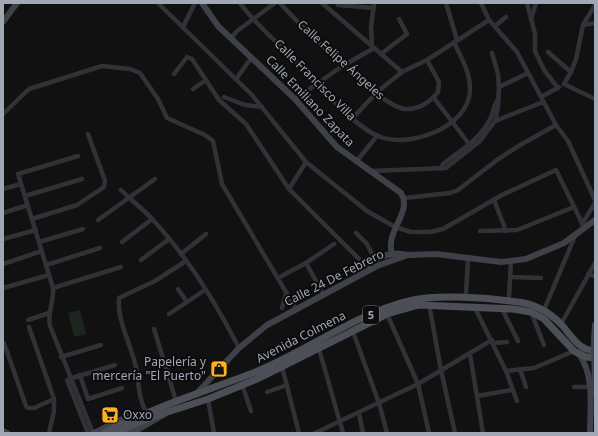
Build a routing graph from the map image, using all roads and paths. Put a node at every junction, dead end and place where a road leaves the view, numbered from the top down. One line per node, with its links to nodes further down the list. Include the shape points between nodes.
1 (17, 3): 22 (street)
2 (158, 3): 26 (street)
3 (195, 3): 26 (street)
4 (202, 3): 27 (street, Calle Emiliano Zapata, via 213,20)
5 (240, 3): 18 (street, Calle Francisco Villa)
6 (275, 3): 18 (street)
7 (280, 3): 35 (street, Calle Felipe Ángeles)
8 (322, 3): 29 (street)
9 (446, 3): 28 (street, Calle Francisco Villa)
10 (481, 3): 21 (street)
11 (527, 3): 20 (street)
12 (536, 3): 20 (street)
13 (338, 5): 14 (street)
14 (363, 5): 15 (street)
15 (374, 5): 29 (street, via 371,27)
16 (595, 5): 24 (street)
17 (506, 17): 25 (street)
18 (253, 18): 27 (street); 42 (street, Calle Francisco Villa)
19 (399, 19): 32 (street, via 407,34)
20 (531, 19): 45 (street, via 536,51 544,70)
21 (489, 20): 25 (street); 28 (street)
22 (3, 22)
23 (595, 23): 24 (street)
24 (583, 25): 37 (street)
25 (495, 26): 38 (street, via 517,52)
26 (183, 27): 40 (street)
27 (231, 38): 33 (street, Calle Emiliano Zapata)
28 (455, 41): 34 (street); 58 (street, Calle Francisco Villa, via 468,73 470,93 465,107)
29 (373, 47): 32 (street); 35 (street)
30 (548, 52): 37 (street)
31 (492, 53): 44 (street)
32 (380, 54): 36 (street)
33 (252, 57): 40 (street); 50 (street, Calle Emiliano Zapata)
34 (427, 60): 36 (street); 49 (street, via 439,82 438,92)
35 (344, 66): 42 (street); 47 (street, Calle Felipe Ángeles)
36 (402, 72): 47 (street)
37 (571, 72): 43 (street)
38 (528, 73): 44 (street); 52 (street)
39 (174, 74): 41 (street, via 189,57)
40 (236, 79): 54 (street)
41 (206, 80): 46 (street); 48 (street)
42 (318, 83): 50 (street); 56 (street, Calle Francisco Villa)
43 (564, 84): 45 (street); 51 (street)
44 (499, 87): 53 (street)
45 (558, 88): 52 (street)
46 (193, 89)
47 (376, 93): 49 (street, Calle Felipe Ángeles, via 404,109 418,107); 56 (street)
48 (222, 98): 54 (street); 72 (street, via 246,124)
49 (434, 98): 58 (street)
50 (295, 99): 65 (street, Calle Emiliano Zapata, via 336,146)
51 (595, 99)
52 (542, 100): 57 (street); 59 (street)
53 (497, 101): 57 (street); 62 (street, via 489,122)
54 (262, 107): 64 (street)
55 (3, 114): 120 (street, via 29,89 102,66 130,69 140,73 158,99 167,118 205,135 212,141 222,184)
56 (353, 118): 61 (street, Calle Francisco Villa)
57 (495, 121): 66 (street, via 480,141 446,168)
58 (452, 122): 61 (street, Calle Francisco Villa, via 424,137 399,140); 62 (street)
59 (556, 126): 76 (street, via 497,160 458,190); 78 (street, via 568,141)
60 (88, 134): 82 (street, via 105,181 104,187 77,205)
61 (377, 136): 65 (street)
62 (469, 144): 66 (street, via 443,164)
63 (78, 156): 70 (street, via 18,174)
64 (306, 162): 72 (street); 87 (street, via 367,211)
65 (356, 162): 67 (street, Calle Emiliano Zapata)
66 (442, 168): 67 (street)
67 (371, 171): 76 (street, Calle Emiliano Zapata)
68 (82, 178): 74 (street)
69 (155, 179): 75 (street)
70 (21, 184): 71 (street); 74 (street)
71 (3, 189)
72 (289, 189): 114 (street)
73 (121, 190): 75 (street)
74 (25, 196): 79 (street)
75 (129, 198): 83 (street); 84 (street)
76 (404, 198): 87 (street, via 405,208)
77 (494, 200): 80 (street, via 556,170); 87 (street, via 443,229 411,232); 91 (street)
78 (595, 201): 86 (street)
79 (28, 205): 81 (street); 82 (street)
80 (574, 207): 86 (street); 91 (street, via 517,230)
81 (3, 213)
82 (32, 219): 89 (street)
83 (152, 219): 95 (street); 98 (street)
84 (98, 220)
85 (595, 220): 86 (street, Calle 24 De Febrero)
86 (583, 226): 94 (street, Calle 24 De Febrero)
87 (395, 228): 102 (street, via 391,240)
88 (83, 229): 97 (street)
89 (36, 230): 96 (street); 97 (street)
90 (480, 231): 91 (street)
91 (506, 231)
92 (356, 233): 107 (street, via 367,244)
93 (206, 234): 103 (street)
94 (575, 236): 109 (street, Calle 24 De Febrero, via 541,253); 137 (street)
95 (169, 238): 103 (street); 106 (street)
96 (3, 239)
97 (39, 242): 101 (street)
98 (122, 242)
99 (334, 244): 110 (street)
100 (100, 248): 113 (street)
101 (42, 251): 112 (street); 113 (street)
102 (392, 253): 104 (street); 107 (street)
103 (181, 254): 108 (street)
104 (408, 255): 105 (street, Calle 24 De Febrero, via 443,254); 122 (street, Calle 24 De Febrero, via 377,266)
105 (468, 259): 109 (street, Calle 24 De Febrero); 128 (street)
106 (141, 260)
107 (375, 260): 114 (street)
108 (186, 261): 126 (street); 190 (street, via 155,281 120,296 119,308 136,366 141,402)
109 (512, 261): 119 (street)
110 (306, 263): 120 (street); 129 (street)
111 (595, 263): 116 (street)
112 (3, 264)
113 (46, 265): 117 (street)
114 (366, 266): 122 (street)
115 (121, 267): 124 (street)
116 (588, 274): 118 (street); 143 (street)
117 (49, 275): 123 (street); 124 (street)
118 (595, 276)
119 (510, 277): 121 (street); 130 (street)
120 (278, 278): 127 (street)
121 (541, 278)
122 (355, 279): 129 (street, Calle 24 De Febrero)
123 (3, 288)
124 (53, 288): 139 (street)
125 (178, 289): 131 (street)
126 (205, 290): 131 (street); 155 (street)
127 (286, 294): 134 (street); 135 (street)
128 (466, 294)
129 (324, 295): 135 (street, Calle 24 De Febrero)
130 (509, 296)
131 (187, 302): 140 (street)
132 (429, 304): 133 (main road, Avenida Colmena / 5); 141 (main road, Avenida Colmena / 5); 164 (street)
133 (474, 306): 136 (main road, Avenida Colmena / 5); 150 (street)
134 (282, 308)
135 (296, 309): 155 (street, Calle 24 De Febrero, via 267,325)
136 (502, 309): 138 (main road, Avenida Colmena / 5); 149 (street)
137 (544, 310): 143 (main road, Avenida Colmena / 5); 178 (main road, Avenida Colmena / 5, via 519,302 445,297 412,300 353,323 254,373)
138 (531, 312): 154 (street); 157 (main road, Avenida Colmena / 5, via 544,319)
139 (49, 313): 142 (street); 159 (street, via 50,326)
140 (169, 314)
141 (387, 314): 147 (main road, Avenida Colmena / 5); 171 (street)
142 (28, 320)
143 (561, 324): 160 (main road, Avenida Colmena / 5, via 582,348)
144 (595, 325): 148 (street)
145 (29, 327): 182 (street)
146 (154, 329): 184 (street)
147 (353, 332): 156 (main road, Avenida Colmena / 5); 186 (street)
148 (595, 339): 180 (street, bridge)
149 (518, 341)
150 (492, 342): 151 (street); 158 (street); 165 (street)
151 (507, 342)
152 (4, 343): 182 (street, via 26,406 34,408)
153 (101, 344): 159 (street)
154 (544, 345)
155 (239, 348): 178 (street, Calle 24 De Febrero)
156 (319, 348): 162 (main road, 5); 191 (street)
157 (576, 353): 160 (main road, Avenida Colmena / 5); 163 (street, via 534,368); 169 (street, via 586,366)
158 (470, 354): 164 (street); 181 (street)
159 (61, 357): 168 (street)
160 (594, 357)
161 (115, 365): 167 (street)
162 (282, 367): 170 (main road, 5); 172 (street)
163 (520, 369): 165 (street); 174 (street)
164 (441, 370): 171 (street); 207 (street)
165 (506, 370): 177 (street)
166 (595, 370): 169 (street)
167 (80, 375): 168 (street); 176 (street, via 88,399)
168 (69, 377): 193 (street)
169 (589, 377): 173 (street)
170 (242, 384): 183 (main road, 5); 187 (street)
171 (418, 384): 186 (street); 206 (street)
172 (287, 385): 179 (street); 201 (street)
173 (589, 386): 175 (street); 209 (street)
174 (526, 387)
175 (574, 387)
176 (122, 388)
177 (511, 390): 181 (street); 185 (street)
178 (196, 392): 184 (main road, Avenida Colmena / 5)
179 (267, 392)
180 (595, 394)
181 (477, 396): 208 (street)
182 (54, 399): 195 (street)
183 (208, 399): 190 (main road, 5); 200 (street)
184 (176, 401): 190 (main road, Avenida Colmena / 5)
185 (517, 401)
186 (379, 403): 188 (street); 205 (street)
187 (251, 411)
188 (358, 414): 191 (street); 204 (street)
189 (137, 417): 190 (main road, 5); 193 (street, via 129,416); 196 (main road, 5)
190 (150, 418): 197 (main road, 5); 198 (street); 199 (street)
191 (340, 423): 202 (street); 203 (street)
192 (3, 431): 194 (street)
193 (89, 432)
194 (7, 433)
195 (49, 433)
196 (104, 433)
197 (114, 433)
198 (124, 433)
199 (132, 433)
200 (214, 433)
201 (299, 433)
202 (316, 433)
203 (343, 433)
204 (363, 433)
205 (387, 433)
206 (429, 433)
207 (455, 433)
208 (483, 433)
209 (590, 433)

